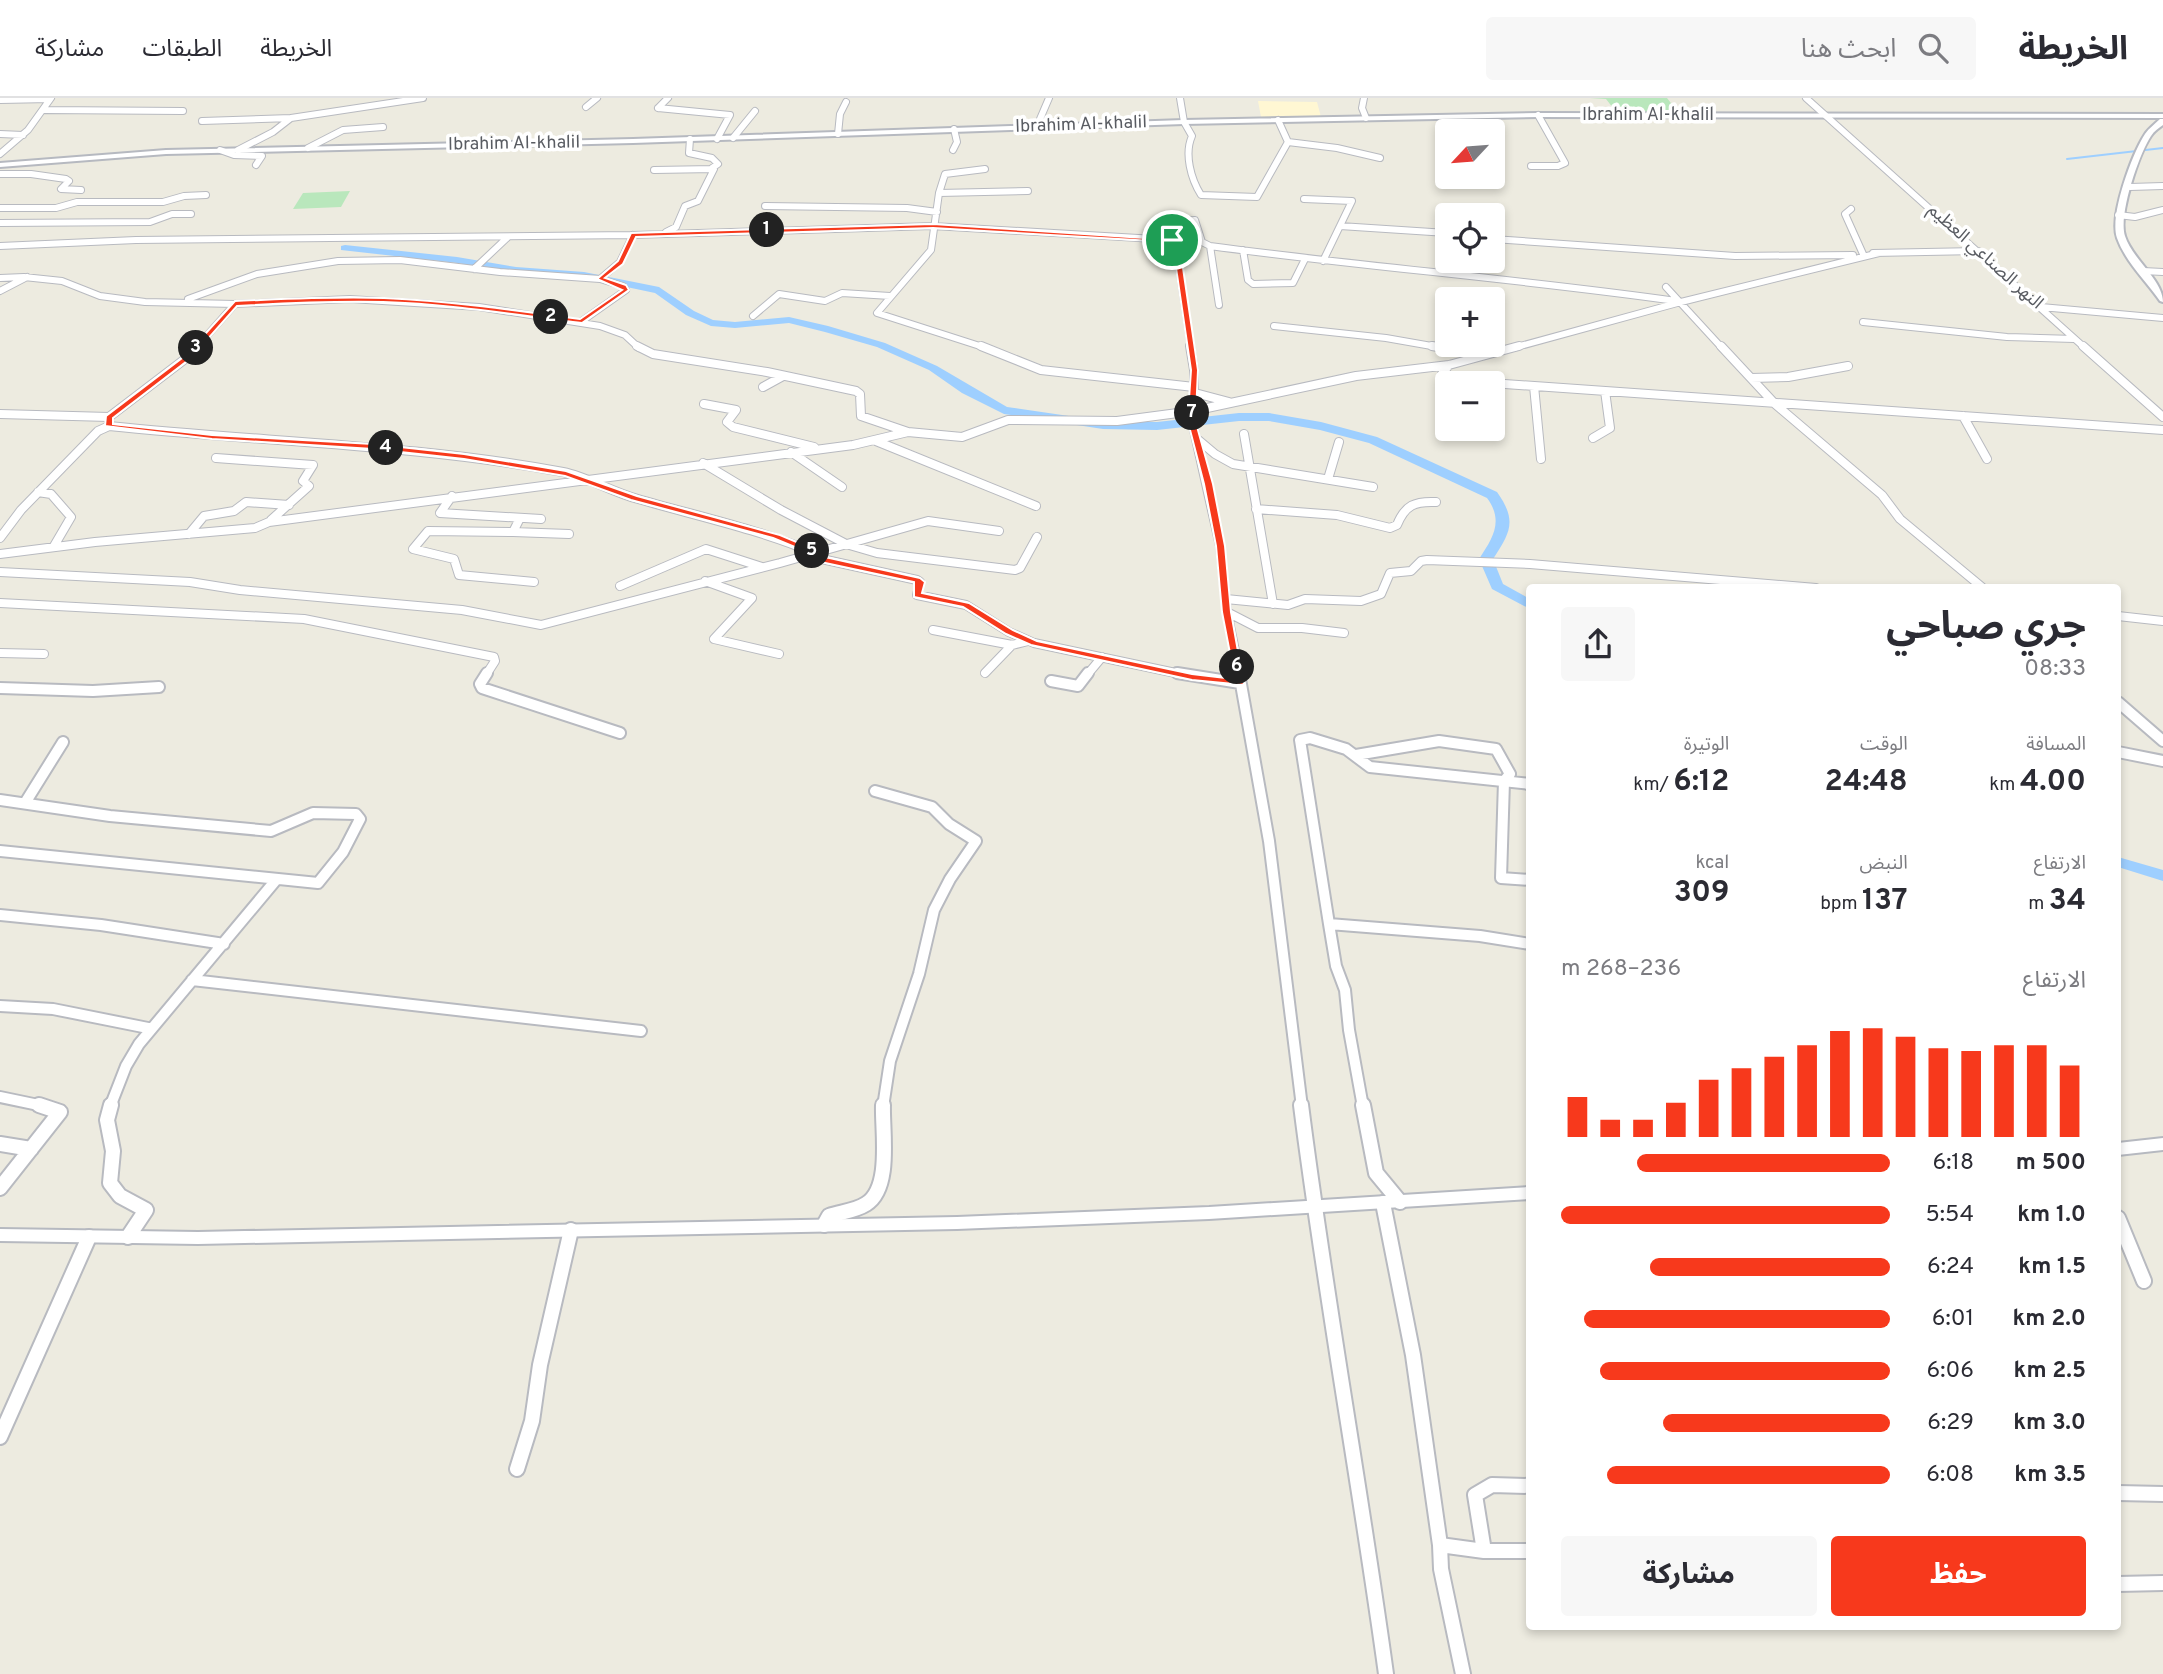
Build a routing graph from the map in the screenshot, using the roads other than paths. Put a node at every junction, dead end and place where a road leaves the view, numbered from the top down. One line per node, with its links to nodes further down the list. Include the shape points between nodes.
1 (424, 98): 17 (street)
2 (597, 98): 11 (street)
3 (668, 98): 31 (street, via 658,108 731,116)
4 (1049, 98): 23 (street)
5 (1180, 98): 22 (street)
6 (1364, 98): 18 (street)
7 (1806, 98): 15 (street, النهر الصناعي العظيم)
8 (50, 99): 9 (street); 12 (street)
9 (0, 100)
10 (846, 102): 27 (street)
11 (586, 107)
12 (44, 110): 13 (street); 28 (street)
13 (183, 111)
14 (755, 111): 29 (street)
15 (1824, 114): 16 (street, Ibrahim Al-khalil); 19 (street, Ibrahim Al-khalil); 72 (street, النهر الصناعي العظيم)
16 (1538, 115): 18 (street, Ibrahim Al-khalil); 41 (street, via 1566,163)
17 (291, 118): 21 (street); 35 (street)
18 (1366, 118): 20 (street, Ibrahim Al-khalil)
19 (2163, 118): 47 (street, via 2147,136)
20 (1278, 120): 22 (street, Ibrahim Al-khalil); 32 (street)
21 (202, 121)
22 (1184, 122): 23 (street, Ibrahim Al-khalil); 32 (street, via 1192,136 1188,144 1192,173 1198,194 1204,196 1257,197)
23 (1037, 126): 25 (street, Ibrahim Al-khalil)
24 (383, 127): 33 (street, via 343,130)
25 (954, 129): 27 (street, Ibrahim Al-khalil); 36 (street, via 957,142)
26 (0, 134): 28 (street)
27 (838, 134): 29 (street, Ibrahim Al-khalil)
28 (23, 135): 37 (street)
29 (733, 138): 31 (street, Ibrahim Al-khalil)
30 (690, 139): 31 (street, Ibrahim Al-khalil); 33 (street, Ibrahim Al-khalil); 42 (street, via 689,153 712,159 718,164)
31 (717, 139)
32 (1288, 142): 38 (street)
33 (308, 148): 35 (street, Ibrahim Al-khalil)
34 (220, 150): 35 (street, Ibrahim Al-khalil); 39 (street, Ibrahim Al-khalil); 40 (street, via 262,156)
35 (238, 150)
36 (953, 150)
37 (0, 154)
38 (1380, 158)
39 (0, 165)
40 (256, 165)
41 (1531, 166)
42 (712, 168): 44 (street); 64 (street, via 698,201 685,206 674,229)
43 (985, 169): 50 (street, via 946,173)
44 (654, 170)
45 (0, 174): 48 (street, via 66,179 69,181 61,189)
46 (2163, 186): 47 (street)
47 (2130, 187): 59 (street)
48 (81, 190)
49 (1028, 191): 50 (street)
50 (939, 192): 57 (street)
51 (206, 195): 54 (street, via 163,202)
52 (1304, 199): 62 (street, via 1352,201)
53 (765, 206): 57 (street)
54 (0, 208)
55 (1851, 209): 74 (street, via 1845,215)
56 (2163, 210): 59 (street, via 2135,217)
57 (937, 212): 61 (street)
58 (191, 214): 60 (street, via 172,214 150,222)
59 (2118, 215): 78 (street, via 2122,239)
60 (0, 223)
61 (933, 226): 64 (street); 67 (street); 85 (street, via 931,250)
62 (1340, 226): 63 (street); 76 (street)
63 (1435, 232)
64 (659, 234): 65 (street)
65 (633, 235): 66 (street); 82 (street, via 621,262)
66 (508, 237): 69 (street, via 312,236); 77 (street)
67 (1172, 240): 70 (street, via 1171,222 1195,220 1202,242); 107 (street, via 1184,296)
68 (1505, 240): 74 (street, via 1752,256)
69 (0, 246)
70 (1210, 246): 71 (street); 90 (street)
71 (1243, 250): 75 (street); 75 (street, via 1248,280 1253,284 1293,283)
72 (1978, 251): 73 (street); 91 (street, النهر الصناعي العظيم)
73 (1879, 253): 74 (street); 88 (street)
74 (1863, 254)
75 (1305, 259): 76 (street)
76 (1323, 261): 88 (street)
77 (474, 269): 82 (street); 87 (street, via 400,260 324,263 238,279)
78 (2143, 271): 79 (street); 86 (street)
79 (2163, 272)
80 (27, 277): 81 (street); 84 (street); 87 (street, via 62,281 119,300)
81 (0, 278)
82 (600, 279): 94 (street, via 626,290)
83 (1666, 287): 88 (street)
84 (0, 291)
85 (890, 296): 92 (street, via 842,293 825,301 779,294); 107 (street, via 877,313 974,343 1041,370)
86 (2163, 299)
87 (182, 301): 89 (street)
88 (1681, 302): 99 (street); 104 (street)
89 (235, 304): 94 (street, via 385,300); 116 (street, via 189,356)
90 (1219, 305)
91 (2041, 306): 93 (street); 97 (street, النهر الصناعي العظيم)
92 (753, 316)
93 (2163, 318)
94 (582, 321): 103 (street, via 625,335 653,354)
95 (1863, 322): 97 (street, via 2002,337)
96 (1274, 326): 98 (street)
97 (2074, 339): 115 (street, النهر الصناعي العظيم)
98 (1435, 346)
99 (1505, 350)
100 (1479, 357): 101 (street)
101 (1449, 365): 105 (street, via 1441,375 1447,379); 109 (street, via 1356,376)
102 (1848, 366): 104 (street, via 1788,377)
103 (783, 376): 106 (street); 118 (street, via 856,391 861,416)
104 (1751, 378): 111 (street)
105 (1534, 386): 108 (street); 128 (street)
106 (763, 387)
107 (1194, 390): 109 (street); 112 (street)
108 (1605, 391): 111 (street); 121 (street, via 1610,428)
109 (1232, 403): 112 (street)
110 (704, 404): 124 (street, via 736,410 727,422 733,427)
111 (1775, 404): 114 (street); 160 (street)
112 (1193, 411): 118 (street, via 1117,421 1008,420 962,437); 120 (street)
113 (0, 414): 116 (street)
114 (1963, 416): 117 (street); 127 (street)
115 (2163, 417)
116 (109, 421): 132 (street, via 212,437 433,453 566,473); 135 (street)
117 (2163, 430)
118 (908, 432): 122 (street)
119 (1244, 434): 130 (street)
120 (1196, 438): 130 (street, via 1223,460); 162 (street, via 1220,546)
121 (1593, 438)
122 (876, 441): 124 (street); 139 (street)
123 (1339, 442): 131 (street)
124 (820, 448): 125 (street)
125 (791, 452): 129 (street); 133 (street)
126 (216, 458): 138 (street, via 313,465 303,481 309,485)
127 (1987, 458)
128 (1541, 459)
129 (703, 463): 132 (street); 150 (street)
130 (1250, 469): 131 (street); 140 (street)
131 (1328, 478): 134 (street)
132 (586, 481): 136 (street); 152 (street, via 776,537)
133 (842, 487)
134 (1373, 487)
135 (38, 492): 149 (street); 151 (street, via 51,494 71,517)
136 (452, 496): 141 (street, via 440,513); 143 (street)
137 (1436, 502): 140 (street, via 1409,505 1390,528 1330,514)
138 (289, 505): 143 (street); 146 (street, via 246,502 234,511 204,516)
139 (1037, 506)
140 (1256, 509): 164 (street)
141 (520, 518): 142 (street); 145 (street)
142 (541, 519)
143 (269, 522): 146 (street, via 256,528)
144 (999, 531): 150 (street, via 931,520)
145 (513, 532): 147 (street); 158 (street, via 428,531 413,549 454,559 458,575)
146 (189, 534): 151 (street)
147 (569, 534)
148 (1037, 537): 150 (street, via 1015,570 877,553)
149 (0, 538)
150 (846, 544): 152 (street)
151 (54, 546): 153 (street)
152 (815, 553): 154 (street)
153 (0, 554)
154 (806, 556): 155 (street); 170 (street, via 919,581 917,595 966,605)
155 (762, 567): 157 (street); 161 (street, via 706,549)
156 (0, 572): 157 (street, via 190,582 462,610 541,625)
157 (705, 581): 174 (street, via 752,598 715,639)
158 (534, 582)
159 (1712, 584): 164 (street, via 1530,564 1427,560 1411,571 1390,573 1375,598)
160 (1978, 584)
161 (620, 586)
162 (1226, 599): 164 (street); 165 (street)
163 (0, 603): 182 (street, via 304,619 494,657 482,688)
164 (1273, 604)
165 (1227, 612): 169 (street, via 1258,628); 178 (street)
166 (2121, 616): 167 (street)
167 (2163, 621)
168 (933, 630): 171 (street)
169 (1344, 633)
170 (1028, 640): 171 (street); 175 (street)
171 (1012, 645): 176 (street)
172 (0, 653): 173 (street)
173 (44, 654)
174 (779, 654)
175 (1102, 657): 177 (street, via 1078,686); 178 (street)
176 (985, 673)
177 (1051, 681)
178 (1240, 683): 212 (street, via 1269,841)
179 (159, 687): 180 (street, via 82,692)
180 (0, 688)
181 (2121, 705): 183 (street)
182 (620, 733)
183 (2163, 741)
184 (63, 742): 192 (street)
185 (2121, 753): 187 (street)
186 (1356, 755): 188 (street, via 1370,767); 188 (street, via 1439,741 1496,750 1510,774); 197 (street, via 1310,738 1299,742)
187 (2163, 761)
188 (1504, 781): 189 (street); 195 (street, via 1501,878)
189 (1526, 784)
190 (875, 791): 214 (street, via 932,807 976,841 931,921 884,1088 883,1161 875,1195 860,1207 829,1216)
191 (0, 800): 192 (street)
192 (25, 803): 194 (street, via 271,831 313,813 359,816 343,852 318,883)
193 (0, 851): 194 (street)
194 (276, 880): 199 (street)
195 (1526, 880)
196 (0, 915): 199 (street)
197 (1329, 924): 198 (street); 211 (street, via 1376,1173)
198 (1526, 942)
199 (224, 944): 200 (street)
200 (192, 980): 202 (street); 203 (street)
201 (0, 1006): 202 (street, via 53,1009)
202 (148, 1028): 218 (street, via 127,1060 108,1115 113,1155 110,1182 127,1202 146,1210)
203 (641, 1031)
204 (0, 1097): 207 (street, via 59,1110)
205 (0, 1144): 207 (street)
206 (2163, 1144): 208 (street)
207 (31, 1149): 209 (street)
208 (2121, 1149)
209 (0, 1188)
210 (1526, 1193): 211 (street)
211 (1391, 1202): 212 (street); 225 (street, via 1392,1235)
212 (1314, 1207): 214 (street); 230 (street)
213 (2121, 1225): 219 (street)
214 (824, 1226): 215 (street)
215 (571, 1230): 218 (street); 221 (street)
216 (0, 1236): 217 (street)
217 (89, 1237): 218 (street); 220 (street)
218 (128, 1237)
219 (2144, 1281)
220 (0, 1437)
221 (517, 1469)
222 (1526, 1486): 226 (street, via 1484,1486 1475,1495)
223 (2121, 1493): 224 (street)
224 (2163, 1494)
225 (1440, 1545): 226 (street); 231 (street)
226 (1484, 1551): 227 (street)
227 (1526, 1551)
228 (2163, 1583): 229 (street)
229 (2121, 1584)
230 (1386, 1674)
231 (1463, 1674)

